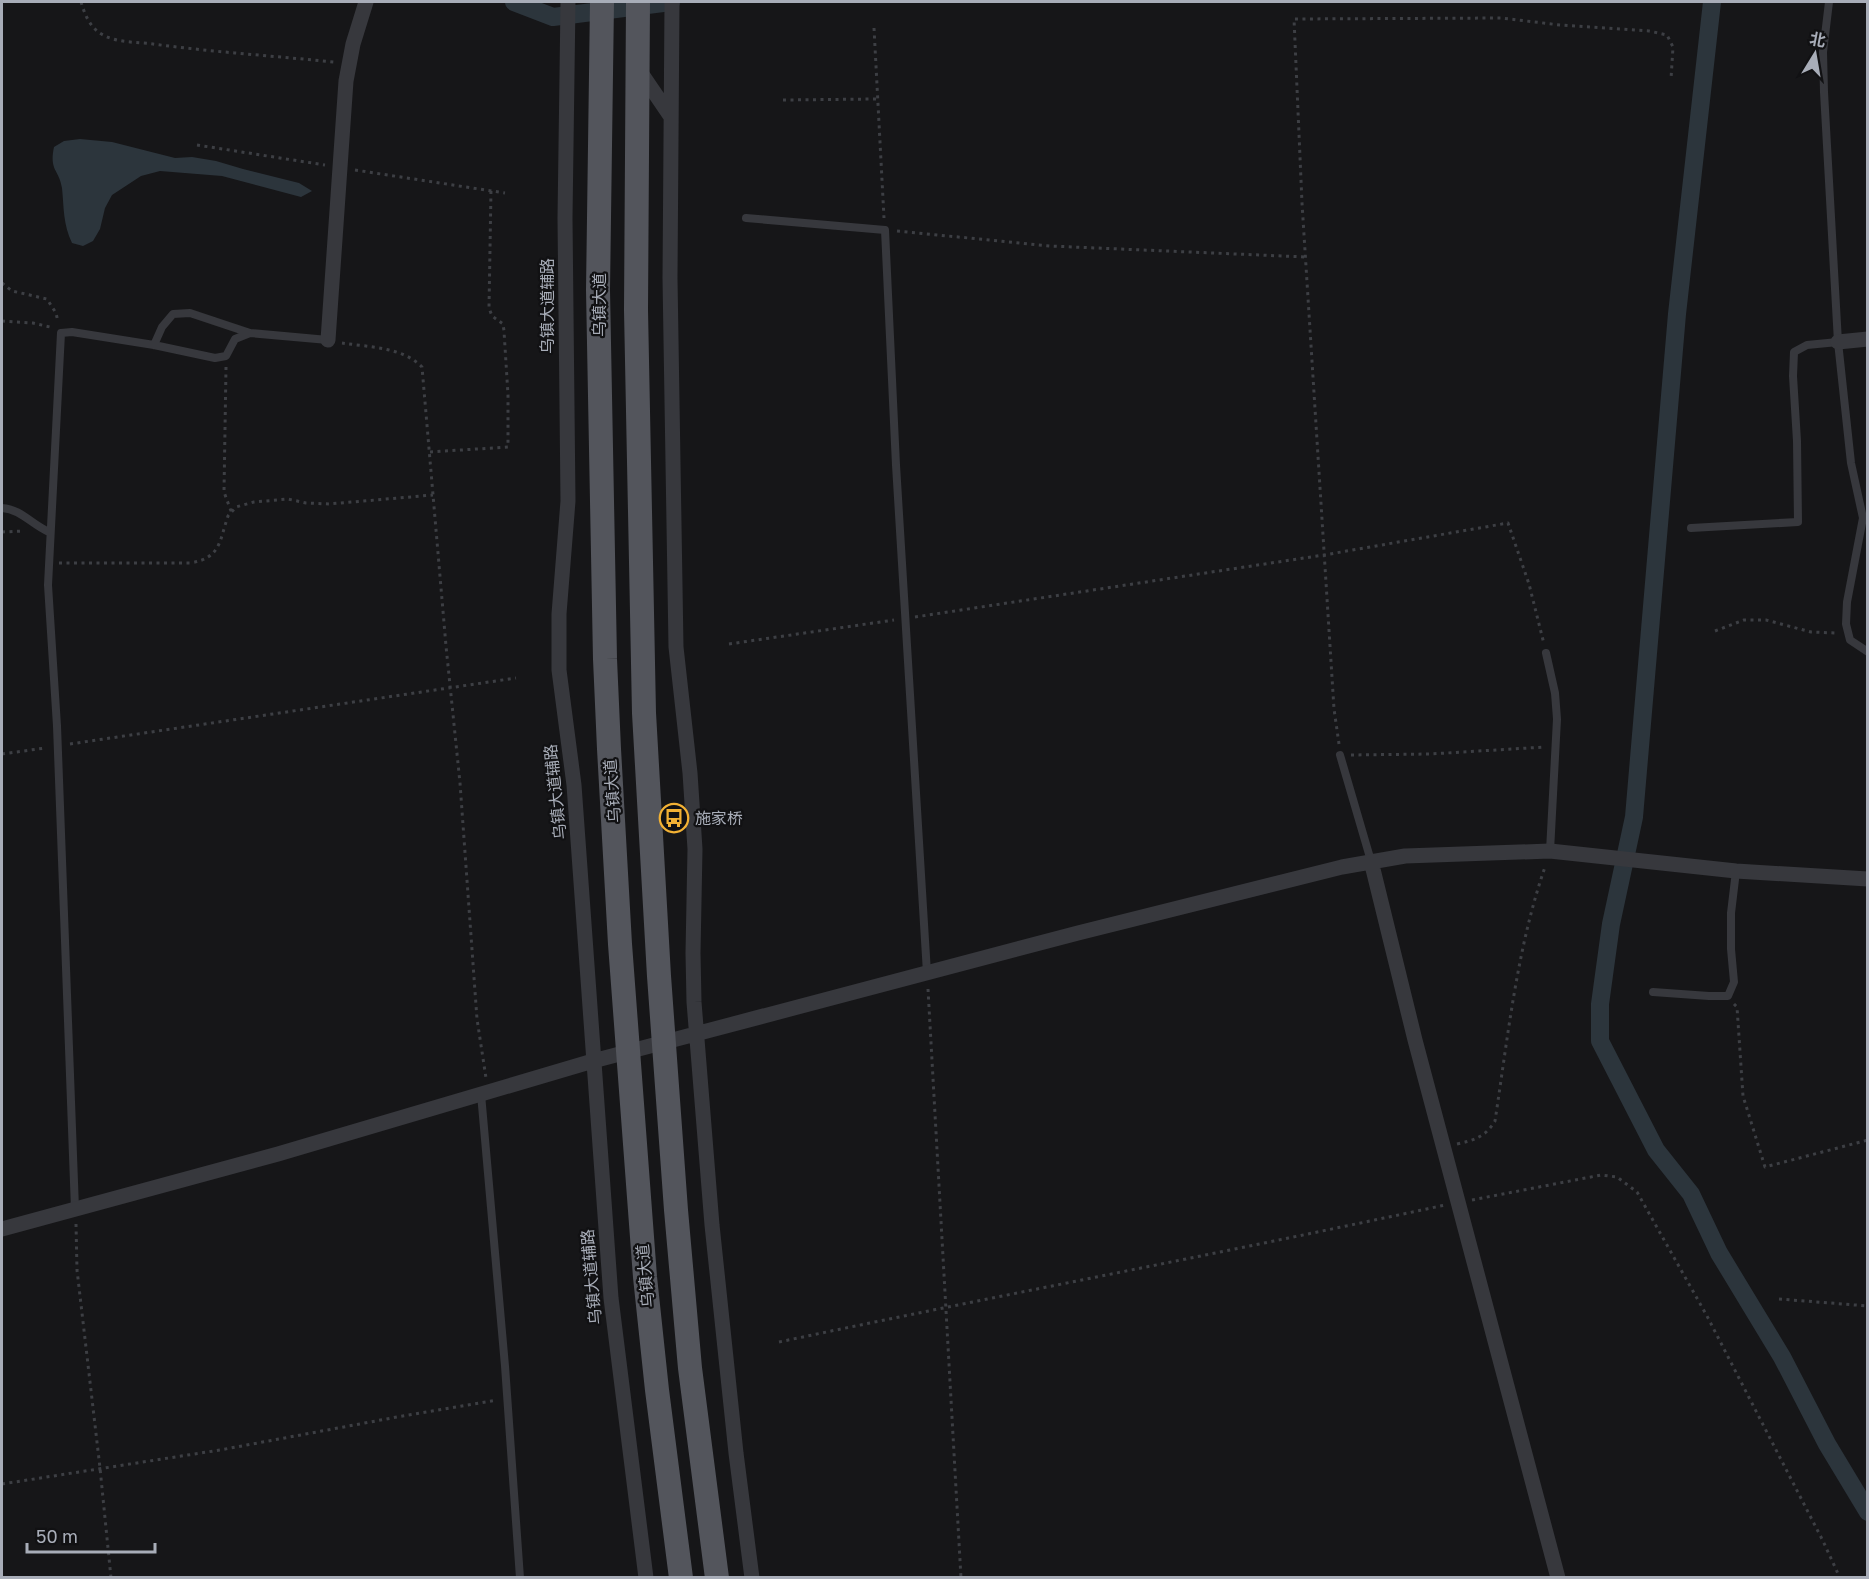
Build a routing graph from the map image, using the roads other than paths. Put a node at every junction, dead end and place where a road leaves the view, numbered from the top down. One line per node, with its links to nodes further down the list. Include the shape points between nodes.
1 (568, 2): 30 (street, 乌镇大道辅路, via 568,501 558,643 562,708 574,785)
2 (602, 2): 29 (main road, 乌镇大道, via 598,290 605,659)
3 (638, 2): 7 (main road)
4 (672, 2): 8 (street)
5 (1829, 2): 13 (lane, via 1823,52 1824,92)
6 (366, 3): 12 (street, via 346,81)
7 (637, 61): 8 (street); 28 (main road, via 636,310 642,667)
8 (671, 117): 27 (street, via 676,647 695,849)
9 (746, 218): 25 (lane, via 885,230)
10 (250, 333): 12 (lane); 14 (lane, via 234,339 226,356 215,358); 14 (lane, via 190,313 173,314)
11 (1868, 339): 13 (street)
12 (328, 340)
13 (1838, 342): 16 (lane, via 1807,345 1794,352 1798,522); 18 (lane, via 1851,463 1863,518 1846,624 1850,640)
14 (154, 345): 17 (lane, via 61,333)
15 (2, 508): 17 (lane, via 24,515)
16 (1691, 528)
17 (49, 532): 32 (lane, via 48,585 58,746)
18 (1868, 652)
19 (1546, 653): 21 (lane, via 1555,693)
20 (1340, 755): 22 (lane)
21 (1550, 851): 22 (street, via 1406,856); 23 (street)
22 (1371, 861): 25 (street); 39 (street)
23 (1736, 871): 24 (street); 26 (lane, via 1731,940 1734,982 1728,996)
24 (1868, 879)
25 (927, 973): 27 (street)
26 (1653, 992)
27 (695, 1034): 28 (street); 38 (street, via 724,1343)
28 (664, 1042): 29 (street); 37 (main road, via 690,1368)
29 (627, 1052): 30 (street); 36 (main road, 乌镇大道, via 650,1337)
30 (593, 1061): 31 (street); 35 (street, 乌镇大道辅路, via 611,1298)
31 (485, 1093): 32 (street); 34 (lane)
32 (75, 1209): 33 (street)
33 (2, 1229)
34 (520, 1578)
35 (646, 1578)
36 (681, 1578)
37 (717, 1578)
38 (752, 1578)
39 (1558, 1578)

